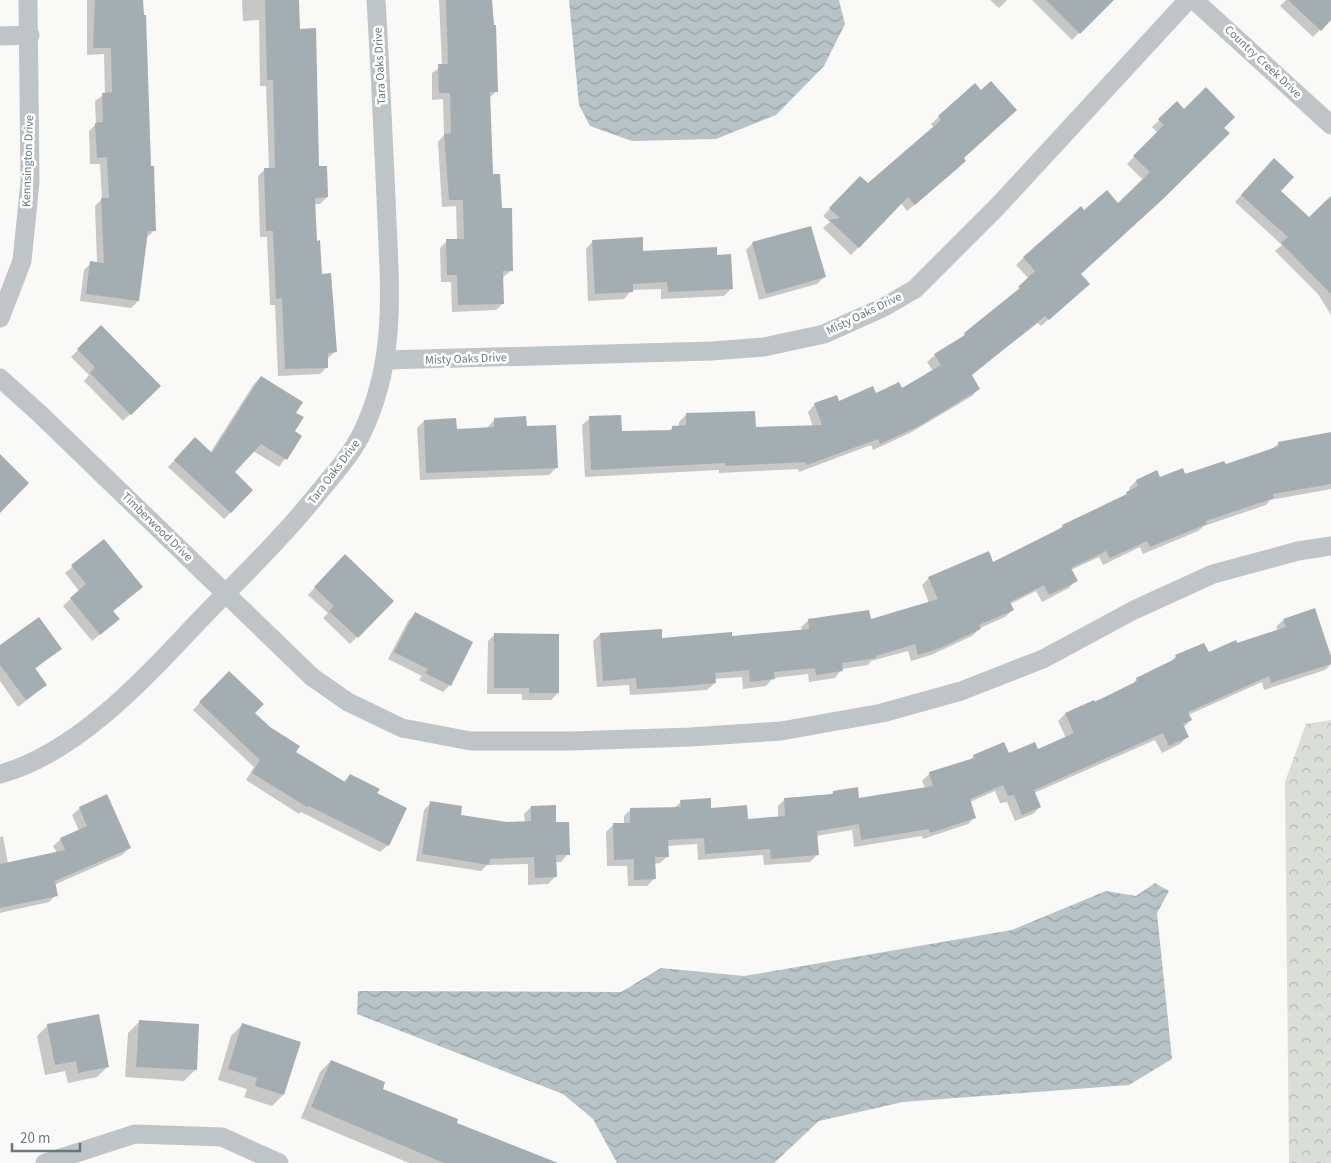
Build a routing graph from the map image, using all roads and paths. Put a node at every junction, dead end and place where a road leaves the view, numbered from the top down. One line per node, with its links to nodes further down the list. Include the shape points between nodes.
1 (28, 0): 5 (street, Kennsington Drive)
2 (376, 0): 9 (street, Tara Oaks Drive, via 388,267)
3 (1188, 0): 9 (street, Misty Oaks Drive, via 998,206 915,289 854,321 824,334 755,347)
4 (1194, 0): 7 (street, Country Creek Drive)
5 (30, 35): 6 (street); 8 (street, Kennsington Drive, via 30,182 22,261)
6 (0, 36)
7 (1331, 125)
8 (0, 318)
9 (386, 360): 12 (street, Tara Oaks Drive, via 382,384 368,418 343,463 288,530)
10 (0, 378): 12 (street, Timberwood Drive)
11 (1331, 546): 12 (street, Timberwood Drive, via 1298,551 1213,574 1134,610 1043,659 961,691 882,713 781,731 671,738 472,742 402,728 348,702 312,677)
12 (226, 593): 13 (street, Tara Oaks Drive, via 149,674 69,742 16,770)
13 (0, 774)
14 (45, 1163): 15 (street, via 135,1134 222,1137)
15 (279, 1163)

